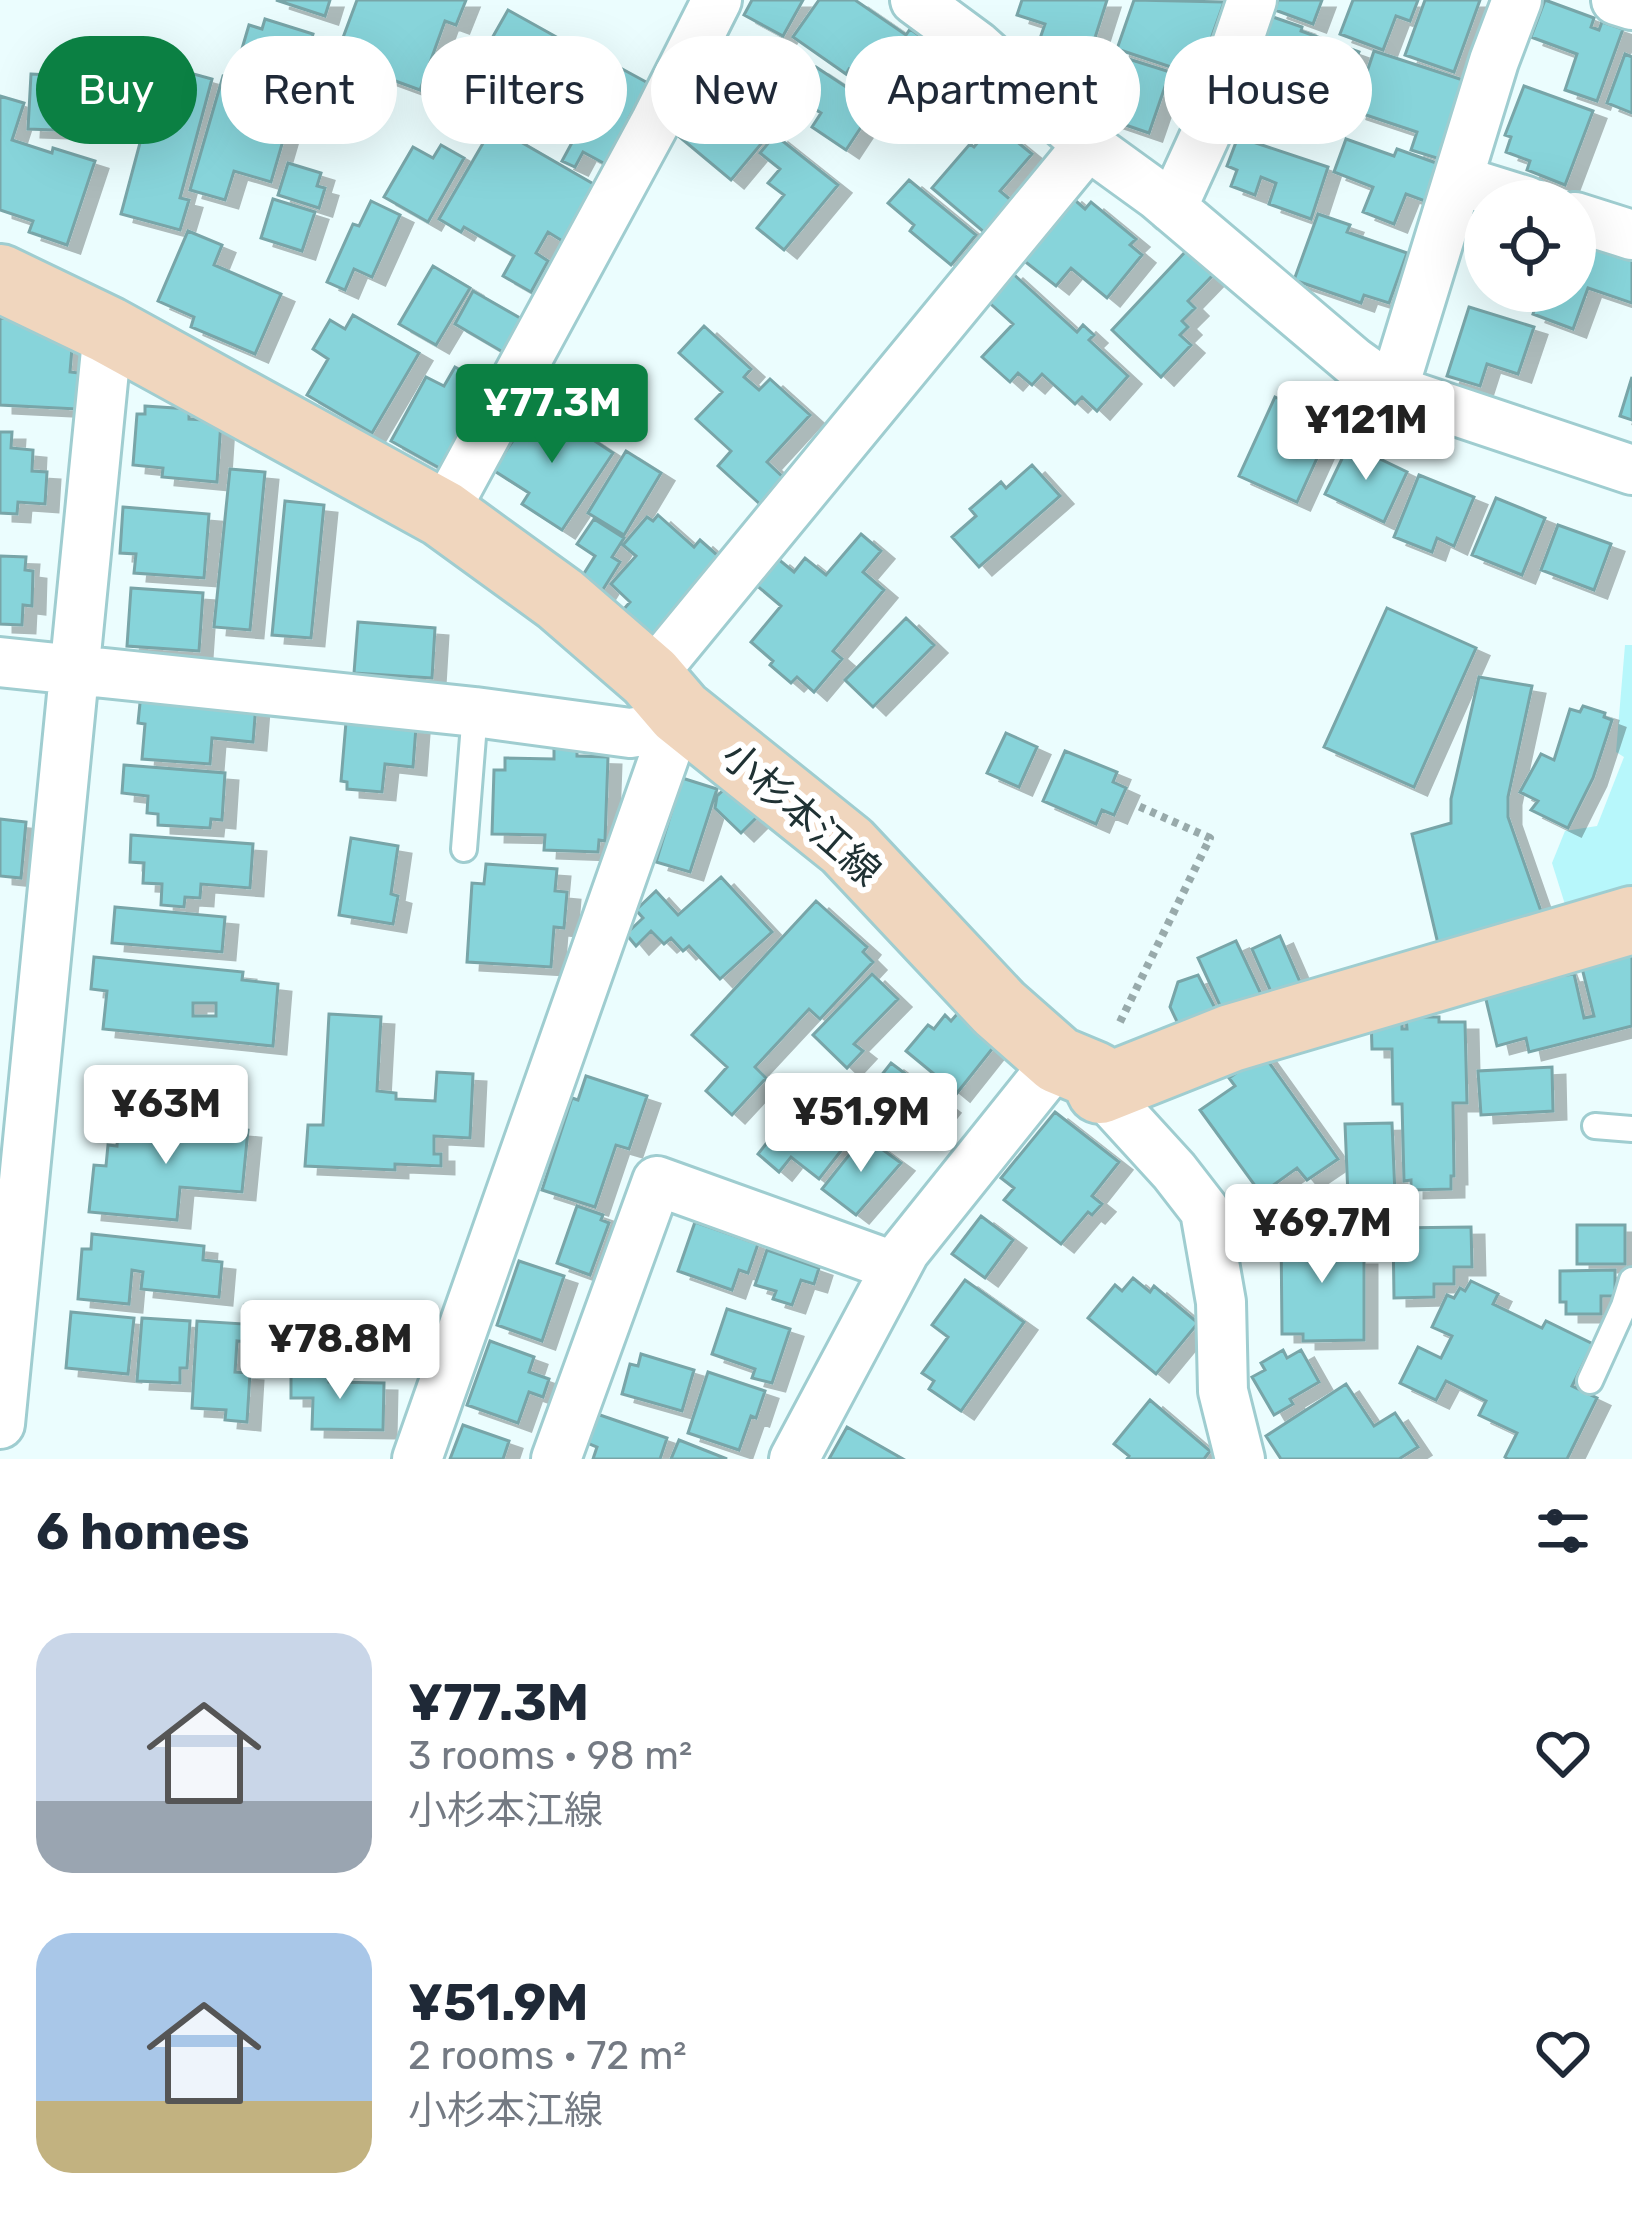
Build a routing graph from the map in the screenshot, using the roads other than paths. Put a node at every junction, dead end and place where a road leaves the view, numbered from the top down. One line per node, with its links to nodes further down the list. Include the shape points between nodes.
1 (717, 0): 18 (street)
2 (915, 0): 7 (street)
3 (1252, 0): 11 (street)
4 (1517, 0): 9 (street)
5 (1616, 0): 6 (street)
6 (1632, 5)
7 (984, 23): 8 (street)
8 (1088, 145): 11 (street); 21 (street)
9 (1458, 179): 10 (street); 16 (street)
10 (1464, 181)
11 (1172, 208): 16 (street)
12 (1596, 224): 13 (street)
13 (1632, 235)
14 (0, 278): 15 (main road, 小杉本江線)
15 (107, 330): 18 (main road, 小杉本江線); 20 (street)
16 (1393, 390): 17 (street)
17 (1632, 470)
18 (443, 514): 21 (main road, 小杉本江線, via 560,599)
19 (0, 662): 20 (street)
20 (74, 669): 22 (street); 31 (street)
21 (665, 694): 22 (street, via 656,729 630,733); 25 (main road, 小杉本江線, via 847,846 999,1008); 32 (street)
22 (475, 712): 23 (lane)
23 (464, 849)
24 (1632, 920): 25 (main road)
25 (1084, 1075): 28 (street, via 904,1251); 35 (street, via 1205,1211 1222,1302 1223,1391)
26 (1595, 1126): 27 (lane)
27 (1632, 1129)
28 (896, 1268): 33 (street, via 657,1181); 34 (street)
29 (1632, 1280): 30 (lane)
30 (1590, 1381)
31 (0, 1424)
32 (417, 1459)
33 (556, 1459)
34 (794, 1459)
35 (1240, 1459)

